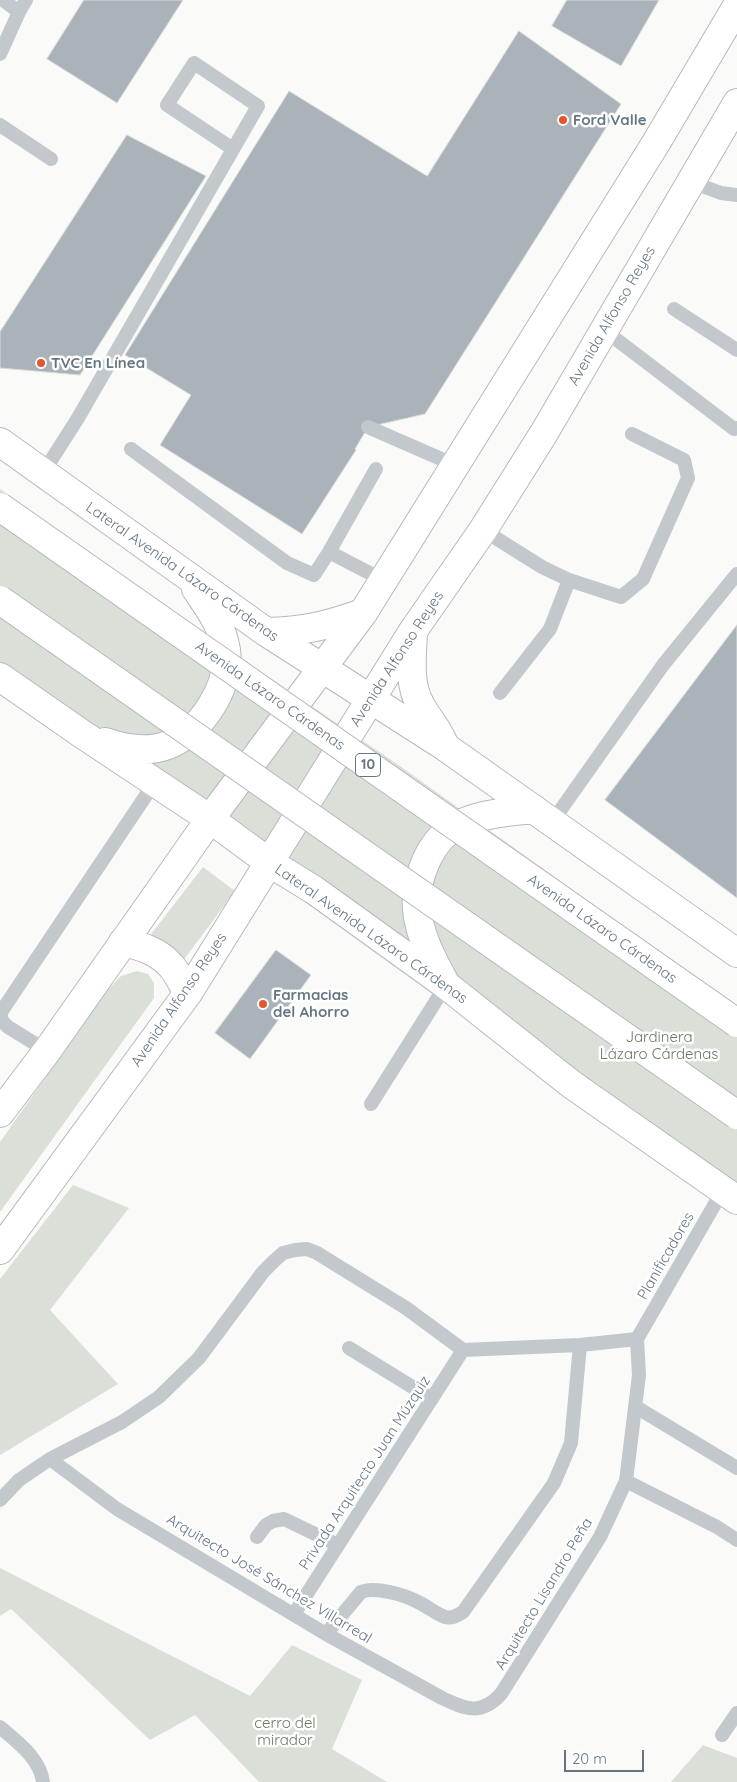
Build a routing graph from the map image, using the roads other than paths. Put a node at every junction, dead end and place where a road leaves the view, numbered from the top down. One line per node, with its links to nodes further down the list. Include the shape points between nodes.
1 (3, 0): 2 (lane)
2 (22, 6): 4 (lane)
3 (737, 6): 19 (main road, via 651,152)
4 (0, 54)
5 (737, 102): 9 (main road, Avenida Alfonso Reyes)
6 (0, 125): 8 (lane)
7 (233, 149): 7 (lane, via 258,106 194,63 167,105); 21 (lane, via 78,418)
8 (50, 159)
9 (690, 182): 10 (lane, via 721,194); 12 (main road, Avenida Alfonso Reyes)
10 (737, 195)
11 (674, 309): 13 (lane)
12 (604, 330): 15 (lane, via 734,429); 23 (main road, Avenida Alfonso Reyes)
13 (737, 350)
14 (368, 427): 19 (lane)
15 (737, 428)
16 (632, 434): 28 (lane, via 684,460 688,478 643,579 620,597)
17 (0, 442): 21 (main road, Lateral Avenida Lázaro Cárdenas)
18 (131, 449): 24 (lane, via 287,563 314,575)
19 (455, 465): 27 (main road)
20 (376, 469): 24 (lane)
21 (42, 473): 26 (main road, Lateral Avenida Lázaro Cárdenas)
22 (0, 507): 47 (main road, Avenida Lázaro Cárdenas / 10, bridge)
23 (483, 530): 28 (lane); 31 (main road, Avenida Alfonso Reyes)
24 (329, 552): 27 (lane)
25 (737, 574): 40 (lane)
26 (188, 576): 32 (main road, Lateral Avenida Lázaro Cárdenas); 37 (main road, via 221,628 226,652 220,692 207,712 190,733 168,745 139,750)
27 (383, 580): 30 (main road)
28 (569, 580): 35 (lane, via 550,629)
29 (0, 600): 51 (main road, bridge)
30 (363, 613): 32 (main road, via 317,628); 33 (main road)
31 (413, 630): 36 (main road, Avenida Alfonso Reyes); 38 (main road, via 411,666 416,697 438,730)
32 (266, 632): 33 (main road, Lateral Avenida Lázaro Cárdenas)
33 (322, 668): 36 (main road, Lateral Avenida Lázaro Cárdenas); 41 (main road)
34 (0, 677): 37 (main road, Lateral Avenida Lázaro Cárdenas)
35 (500, 693)
36 (371, 699): 38 (main road, Lateral Avenida Lázaro Cárdenas); 42 (main road, Avenida Alfonso Reyes)
37 (82, 734): 39 (main road, Lateral Avenida Lázaro Cárdenas)
38 (444, 746): 40 (main road, Lateral Avenida Lázaro Cárdenas)
39 (155, 782): 41 (main road, Lateral Avenida Lázaro Cárdenas); 48 (lane, via 2,1012 1,1020 8,1027)
40 (543, 816): 44 (main road, Lateral Avenida Lázaro Cárdenas); 45 (main road, via 483,816 460,824 443,836 430,853 417,895 418,917 433,961)
41 (210, 819): 42 (main road, Lateral Avenida Lázaro Cárdenas); 43 (main road)
42 (270, 863): 45 (main road, Lateral Avenida Lázaro Cárdenas, via 314,890); 46 (main road, Avenida Alfonso Reyes)
43 (122, 942): 46 (main road, via 152,951 162,958); 48 (main road)
44 (737, 953)
45 (446, 986): 49 (lane); 52 (main road, Lateral Avenida Lázaro Cárdenas, via 571,1084)
46 (188, 993): 53 (main road, Avenida Alfonso Reyes)
47 (737, 1023)
48 (46, 1051): 50 (main road)
49 (371, 1104)
50 (0, 1113)
51 (737, 1114)
52 (730, 1195): 54 (lane, Planificadores)
53 (0, 1250)
54 (637, 1339): 55 (lane); 59 (lane, Arquitecto Lisandro Peña, via 639,1375)
55 (580, 1345): 57 (lane); 68 (lane, via 571,1443 554,1483 463,1612 455,1617 446,1617 406,1597 367,1590)
56 (349, 1348): 58 (lane)
57 (463, 1350): 58 (lane, Privada Arquitecto Juan Múzquiz); 60 (lane, via 406,1308 317,1254 295,1250 284,1254 263,1272 199,1358 159,1397 122,1422)
58 (432, 1399): 66 (lane, Privada Arquitecto Juan Múzquiz)
59 (636, 1408): 61 (lane); 62 (lane, Arquitecto Lisandro Peña)
60 (50, 1459): 63 (lane, via 19,1480); 67 (lane, Arquitecto José Sánchez Villarreal, via 117,1509)
61 (737, 1468)
62 (626, 1481): 65 (lane); 69 (lane, Arquitecto Lisandro Peña, via 600,1538 502,1694)
63 (0, 1500)
64 (257, 1537): 66 (lane, via 266,1525 284,1519)
65 (737, 1540)
66 (338, 1544): 67 (lane, Privada Arquitecto Juan Múzquiz)
67 (294, 1614): 68 (lane, Arquitecto José Sánchez Villarreal)
68 (326, 1634): 69 (lane, Arquitecto José Sánchez Villarreal, via 442,1698 470,1709)
69 (480, 1708)
70 (737, 1713): 72 (lane)
71 (0, 1727): 73 (lane, via 38,1763)
72 (722, 1735)
73 (43, 1782)

